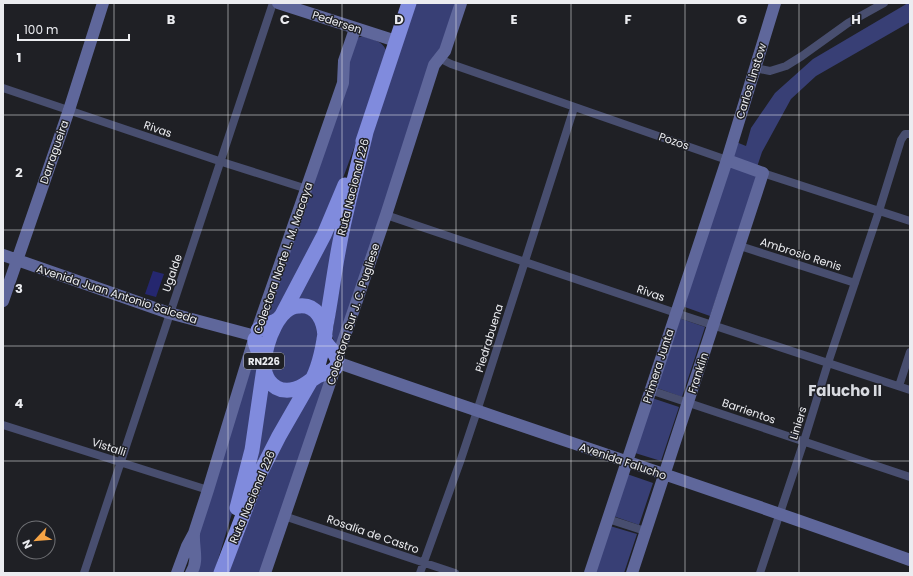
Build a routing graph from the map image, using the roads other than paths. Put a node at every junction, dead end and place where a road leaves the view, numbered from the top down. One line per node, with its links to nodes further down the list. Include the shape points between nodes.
1 (103, 3): 14 (main road, Darragueira)
2 (273, 3): 18 (street, Ugalde)
3 (278, 3): 8 (main road, Pedersen)
4 (408, 3): 9 (highway, Ruta Nacional 226 / RN226)
5 (461, 3): 10 (main road, Colectora Sur J. C. Pugliese)
6 (775, 3): 11 (main road, Carlos Linstow)
7 (884, 3): 11 (street, via 848,23 786,66 770,71)
8 (355, 29): 9 (main road, Pedersen); 20 (main road, Colectora Norte L. M. Macaya, via 344,61 343,83)
9 (396, 41): 15 (highway, Ruta Nacional 226 / RN226)
10 (441, 56): 13 (street, Pozos, via 451,64); 22 (main road, Colectora Sur J. C. Pugliese, via 434,65)
11 (755, 68): 17 (main road, Carlos Linstow)
12 (3, 88): 14 (street, Rivas)
13 (574, 108): 17 (street, Pozos); 27 (street, Piedrabuena)
14 (69, 110): 18 (street, Rivas); 26 (main road, Darragueira)
15 (366, 132): 32 (highway, Ruta Nacional 226 / RN226, via 324,235); 35 (highway, Ruta Nacional 226 / RN226, via 344,219)
16 (908, 134): 21 (street, Liniers, via 901,140)
17 (727, 160): 19 (main road, Pozos); 31 (main road, Primera Junta)
18 (222, 162): 20 (street, Rivas); 30 (street, Ugalde)
19 (763, 172): 21 (street, Pozos); 24 (main road, Franklin)
20 (307, 188): 34 (main road, Colectora Norte L. M. Macaya)
21 (879, 211): 23 (street, Pozos); 28 (street, Liniers)
22 (386, 214): 27 (street, Rivas); 37 (main road, Colectora Sur J. C. Pugliese)
23 (910, 221)
24 (740, 246): 28 (street, Ambrosio Renis); 33 (main road, Franklin)
25 (3, 255): 26 (main road, Avenida Juan Antonio Salceda)
26 (16, 260): 29 (main road, Darragueira); 30 (main road, Avenida Juan Antonio Salceda)
27 (524, 262): 31 (street, Rivas); 45 (street, Piedrabuena)
28 (855, 283): 38 (street, Liniers)
29 (3, 301)
30 (169, 313): 34 (main road, Avenida Juan Antonio Salceda); 48 (street, Ugalde)
31 (676, 313): 33 (street, Rivas); 42 (main road, Primera Junta)
32 (281, 317): 34 (highway, via 264,326); 35 (highway, Ruta Nacional 226 / RN226, via 293,307 309,307 320,317 324,327); 39 (highway, Ruta Nacional 226 / RN226, via 268,345)
33 (714, 325): 38 (street, Rivas); 44 (main road, Franklin)
34 (256, 335): 39 (highway, via 255,345); 52 (main road, Colectora Norte L. M. Macaya)
35 (324, 338): 37 (highway, via 336,355); 40 (highway, Ruta Nacional 226 / RN226, via 321,356)
36 (910, 352): 41 (street)
37 (336, 363): 40 (highway, via 331,372 321,374); 45 (main road, Avenida Falucho); 54 (main road, Colectora Sur J. C. Pugliese)
38 (828, 363): 41 (street, Rivas); 47 (street, Liniers)
39 (264, 366): 40 (highway, RN226, via 269,381 279,389 294,390); 63 (highway, Ruta Nacional 226 / RN226, via 252,450)
40 (312, 380): 63 (highway, Ruta Nacional 226 / RN226, via 256,481)
41 (900, 386): 43 (street, Rivas)
42 (650, 390): 44 (street, Barrientos); 49 (main road, Primera Junta)
43 (910, 390)
44 (688, 402): 47 (street, Barrientos); 50 (main road, Franklin)
45 (477, 412): 49 (main road, Avenida Falucho); 59 (street, Piedrabuena)
46 (3, 425): 48 (street, Vistalli)
47 (804, 441): 51 (street, Barrientos); 53 (street, Liniers)
48 (120, 462): 52 (street, Vistalli); 60 (street, Ugalde)
49 (627, 462): 50 (main road, Avenida Falucho); 55 (main road, Primera Junta)
50 (664, 474): 53 (main road, Avenida Falucho); 56 (main road, Franklin)
51 (910, 477)
52 (208, 490): 57 (main road, Colectora Norte L. M. Macaya)
53 (780, 513): 58 (main road, Avenida Falucho); 69 (street, Liniers)
54 (284, 516): 59 (street, Rosalía de Castro); 64 (main road, Colectora Sur J. C. Pugliese)
55 (608, 519): 56 (street); 67 (main road, Primera Junta)
56 (646, 531): 68 (main road, Franklin)
57 (194, 533): 61 (main road, Colectora Norte L. M. Macaya); 62 (main road, Colectora Norte L. M. Macaya, via 196,563)
58 (910, 560)
59 (423, 563): 65 (street, Piedrabuena); 66 (street, Rosalía de Castro)
60 (84, 573)
61 (177, 573)
62 (191, 573)
63 (220, 573)
64 (265, 573)
65 (420, 573)
66 (455, 573)
67 (590, 573)
68 (632, 573)
69 (760, 573)

